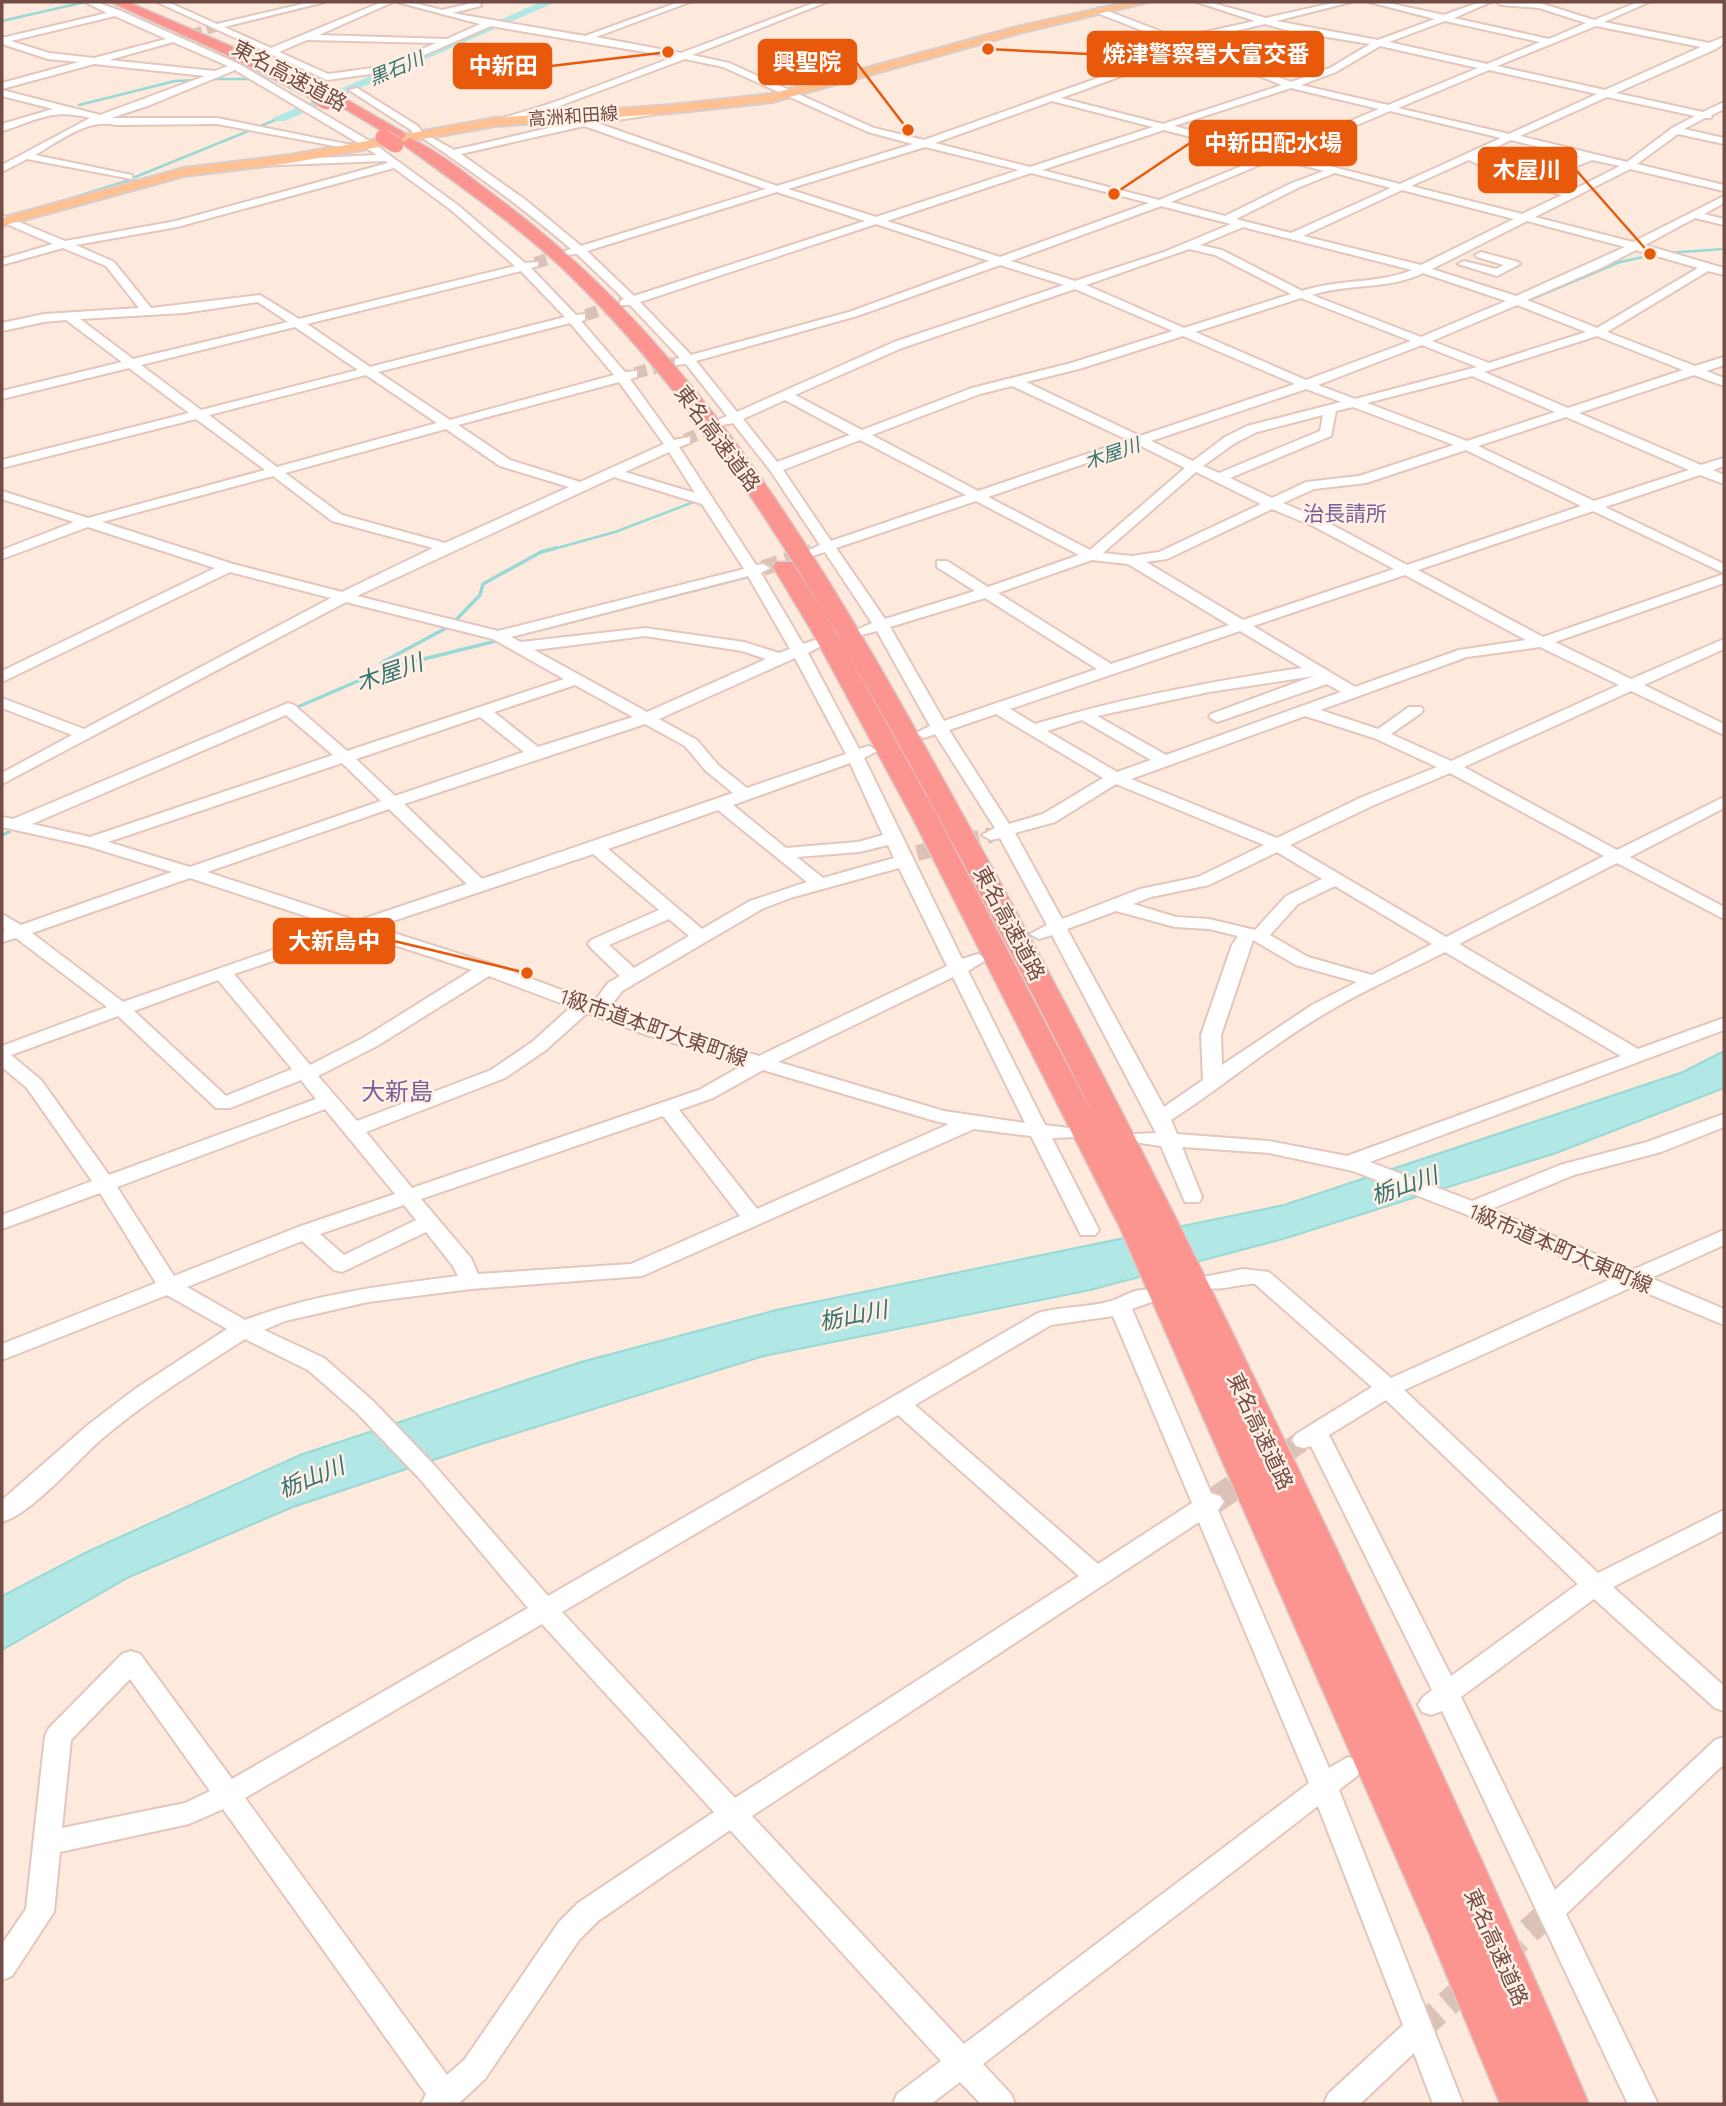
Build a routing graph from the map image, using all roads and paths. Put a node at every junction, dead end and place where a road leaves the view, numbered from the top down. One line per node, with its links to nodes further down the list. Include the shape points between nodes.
1 (89, 2): 18 (street)
2 (135, 2): 54 (highway, 東名高速道路, via 243,49)
3 (162, 2): 26 (street)
4 (321, 2): 26 (street)
5 (389, 2): 28 (street)
6 (401, 2): 21 (street)
7 (471, 2): 21 (street, via 478,4)
8 (686, 2): 30 (street)
9 (785, 2): 19 (street)
10 (1143, 2): 20 (main road, 高洲和田線)
11 (1201, 2): 23 (street)
12 (1347, 2): 23 (street)
13 (1373, 2): 22 (street)
14 (1487, 2): 22 (street)
15 (1501, 2): 24 (street, via 1540,6)
16 (1645, 2): 24 (street)
17 (823, 5): 19 (street)
18 (117, 7): 29 (street); 42 (street, via 2,41 48,56); 54 (highway, 東名高速道路, via 220,46)
19 (811, 7): 41 (street)
20 (1100, 11): 33 (street); 51 (main road, 高洲和田線)
21 (440, 13): 25 (street)
22 (1443, 19): 34 (street); 35 (street)
23 (1265, 21): 33 (street); 35 (street)
24 (1591, 22): 34 (street); 37 (street)
25 (490, 24): 27 (street); 32 (street)
26 (219, 26): 40 (street)
27 (506, 27): 30 (street); 36 (street)
28 (306, 37): 32 (street); 40 (street)
29 (178, 38): 42 (street); 43 (street)
30 (585, 38): 41 (street)
31 (1724, 40): 37 (street)
32 (450, 41): 40 (street, via 382,70 327,77)
33 (1178, 41): 38 (street)
34 (1547, 41): 44 (street)
35 (1379, 43): 44 (street); 47 (street, via 1334,70)
36 (460, 46)
37 (1710, 46): 39 (street); 52 (street)
38 (1193, 47): 47 (street); 53 (street)
39 (1724, 49)
40 (273, 51)
41 (682, 56): 51 (street, via 726,65); 56 (street)
42 (96, 61): 45 (street); 48 (street)
43 (236, 66): 45 (street); 54 (street)
44 (1485, 67): 52 (street); 58 (street)
45 (216, 74): 61 (street)
46 (378, 79): 49 (street)
47 (1291, 85): 58 (street); 66 (street)
48 (2, 86)
49 (354, 90): 54 (street); 72 (street, via 415,128)
50 (2, 93): 57 (street)
51 (790, 94): 59 (main road, 高洲和田線); 71 (street, via 872,130)
52 (1607, 94): 62 (street); 69 (street)
53 (1051, 98): 66 (street); 71 (street)
54 (316, 102): 72 (highway, 東名高速道路); 72 (highway, 東名高速道路)
55 (1724, 105): 62 (street)
56 (543, 108): 60 (street); 64 (street)
57 (63, 109): 61 (street); 67 (street)
58 (1385, 109): 69 (street); 74 (street)
59 (661, 110): 60 (main road, 高洲和田線); 65 (street)
60 (568, 116): 64 (main road, 高洲和田線); 65 (street)
61 (102, 119): 72 (street, via 217,121); 75 (street, via 83,124)
62 (1702, 119): 63 (street); 68 (street)
63 (1724, 119)
64 (495, 122): 72 (main road, 高洲和田線)
65 (587, 122): 73 (street); 87 (street)
66 (1161, 126): 74 (street); 82 (street)
67 (2, 128)
68 (1678, 131): 70 (street); 79 (street)
69 (1509, 138): 76 (street); 77 (street)
70 (1723, 141)
71 (923, 144): 82 (street); 87 (street)
72 (394, 146): 73 (street); 78 (main road, 高洲和田線); 78 (street); 99 (street, via 177,223); 108 (street, via 499,244); 279 (highway, 東名高速道路, via 495,218 565,282 657,384 730,484 823,630 1149,1224)
73 (454, 153): 103 (street, via 523,203)
74 (1275, 155): 81 (street); 90 (street)
75 (26, 156): 80 (street); 84 (street)
76 (1469, 156): 83 (street); 85 (street)
77 (1590, 157): 79 (street); 83 (street)
78 (256, 164): 93 (main road, 高洲和田線, via 167,175)
79 (1631, 166): 86 (street); 88 (street)
80 (2, 169)
81 (1335, 170): 85 (street); 95 (street)
82 (1031, 171): 90 (street); 94 (street)
83 (1511, 175): 88 (street)
84 (128, 177)
85 (1401, 187): 92 (street); 98 (street)
86 (1724, 188)
87 (777, 189): 94 (street); 103 (street)
88 (1571, 194): 92 (street)
89 (1722, 202): 91 (street)
90 (1160, 203): 95 (street); 105 (street)
91 (1695, 215): 96 (street); 101 (street)
92 (1525, 218): 101 (street); 110 (street)
93 (4, 220): 99 (street)
94 (878, 220): 105 (street); 115 (street)
95 (1225, 220): 97 (street)
96 (1724, 222)
97 (1241, 224): 98 (street); 100 (street)
98 (1293, 236): 110 (street)
99 (65, 244): 106 (street); 117 (street, via 110,264)
100 (1190, 246): 113 (street); 114 (street, via 1218,252)
101 (1637, 246): 109 (street); 116 (street)
102 (1495, 248): 104 (street)
103 (574, 251): 115 (street)
104 (1481, 255): 107 (street); 107 (street, via 1514,264 1497,273)
105 (999, 260): 113 (street); 125 (street, via 853,314)
106 (2, 262)
107 (1464, 264): 112 (street)
108 (529, 265): 119 (street); 120 (street)
109 (1707, 267): 111 (street); 123 (street)
110 (1422, 269): 112 (street); 114 (street, via 1402,278 1336,285)
111 (1724, 272)
112 (1442, 275): 116 (street)
113 (1075, 285): 122 (street); 137 (street, via 898,345)
114 (1302, 295): 122 (street); 124 (street)
115 (627, 302): 125 (street)
116 (1522, 302): 123 (street); 124 (street)
117 (146, 309): 118 (street); 120 (street, via 184,309 260,298)
118 (68, 316): 121 (street); 127 (street)
119 (580, 317): 129 (street); 132 (street)
120 (296, 323): 127 (street); 129 (street)
121 (2, 327)
122 (1183, 332): 133 (street); 135 (street)
123 (1599, 332): 128 (street); 130 (street)
124 (1427, 341): 128 (street); 135 (street)
125 (681, 361): 142 (street)
126 (1724, 361): 130 (street)
127 (129, 363): 136 (street); 141 (street)
128 (1489, 367): 131 (street)
129 (369, 371): 141 (street); 143 (street)
130 (1695, 371): 134 (street); 140 (street)
131 (1472, 372): 138 (street); 140 (street)
132 (628, 375): 143 (street); 146 (street)
133 (1016, 382): 144 (street, via 976,391); 145 (street)
134 (1724, 382)
135 (1308, 385): 138 (street); 145 (street)
136 (2, 395)
137 (785, 396): 142 (street); 144 (street)
138 (1353, 403): 139 (street); 147 (street)
139 (1330, 408): 150 (street, via 1252,429); 155 (street, via 1326,433)
140 (1566, 413): 147 (street); 152 (street)
141 (198, 414): 149 (street); 153 (street)
142 (729, 421): 151 (street)
143 (448, 424): 153 (street); 157 (street, via 505,463)
144 (862, 435): 151 (street); 159 (street)
145 (1142, 441): 150 (street); 159 (street)
146 (679, 443): 154 (street); 160 (street)
147 (1466, 445): 161 (street, via 1361,480 1311,485); 162 (street)
148 (1724, 462): 152 (street)
149 (2, 464)
150 (1195, 466): 155 (street); 168 (street)
151 (775, 468): 165 (street)
152 (1701, 470): 156 (street); 162 (street)
153 (275, 471): 163 (street); 164 (street, via 337,517)
154 (611, 472): 157 (street); 160 (street)
155 (1219, 478): 161 (street)
156 (1724, 480)
157 (579, 486): 164 (street)
158 (2, 495): 163 (street)
159 (980, 496): 165 (street); 168 (street)
160 (708, 501): 174 (street)
161 (1271, 503): 169 (street, via 1162,556); 172 (street)
162 (1595, 507): 172 (street); 173 (street)
163 (88, 522): 167 (street); 171 (street)
164 (444, 547): 177 (street)
165 (830, 549): 166 (street); 179 (street)
166 (812, 551)
167 (2, 555)
168 (1091, 556): 169 (street); 176 (street)
169 (1132, 559): 178 (street)
170 (942, 564): 176 (street)
171 (228, 566): 177 (street); 189 (street)
172 (1409, 569): 178 (street); 182 (street)
173 (1724, 569)
174 (757, 572): 181 (street); 185 (street)
175 (1724, 578): 182 (street)
176 (988, 592): 179 (street); 187 (street)
177 (345, 596): 181 (street); 204 (street)
178 (1245, 625): 187 (street); 188 (street)
179 (882, 626): 180 (street); 203 (street)
180 (861, 631)
181 (501, 637): 184 (street)
182 (1542, 642): 191 (street); 192 (street, via 1464,653)
183 (1724, 643): 191 (street)
184 (521, 647): 186 (street, via 645,632 744,647); 190 (street)
185 (807, 648): 186 (street); 207 (street)
186 (780, 658): 200 (street)
187 (1111, 671): 194 (street)
188 (1323, 674): 192 (street); 198 (street, via 1186,690); 199 (street)
189 (2, 677)
190 (578, 679): 197 (street); 200 (street)
191 (1631, 685): 202 (street); 210 (street)
192 (1352, 692): 196 (street)
193 (2, 703): 204 (street)
194 (999, 709): 201 (street); 203 (street)
195 (1415, 709): 205 (street)
196 (1304, 710): 205 (street); 209 (street)
197 (484, 712): 206 (street); 208 (street)
198 (1082, 714): 201 (street); 209 (street)
199 (1217, 717)
200 (647, 718): 206 (street); 213 (street, via 691,743 712,768)
201 (1032, 730): 211 (street)
202 (1724, 730)
203 (932, 731): 218 (street)
204 (85, 735): 212 (street)
205 (1380, 735): 210 (street)
206 (536, 753): 214 (street)
207 (862, 753): 213 (street); 220 (street)
208 (346, 758): 214 (street); 217 (street, via 290,710); 221 (street)
209 (1165, 761): 211 (street)
210 (1451, 767): 222 (street); 226 (street)
211 (1115, 778): 218 (street, via 1049,817); 222 (street)
212 (2, 779)
213 (744, 793): 215 (street)
214 (393, 802): 227 (street); 230 (street)
215 (719, 802): 223 (street); 224 (street)
216 (1724, 802): 226 (street)
217 (14, 825): 219 (street); 221 (street, 1級市道本町大東町線)
218 (998, 833): 236 (street)
219 (2, 838)
220 (893, 838): 224 (street, via 859,847); 225 (street)
221 (91, 842): 227 (street, 1級市道本町大東町線)
222 (1276, 844): 228 (street); 231 (street, via 1203,881)
223 (596, 847): 230 (street); 232 (street)
224 (782, 853): 229 (street)
225 (908, 857): 229 (street); 242 (street)
226 (1617, 857): 233 (street); 240 (street)
227 (189, 872): 235 (street, 1級市道本町大東町線); 237 (street)
228 (1336, 879): 238 (street, via 1292,900); 240 (street)
229 (820, 884): 239 (street, via 756,905)
230 (479, 886): 235 (street)
231 (1112, 904): 236 (street); 238 (street, via 1175,922 1209,924)
232 (672, 911): 239 (street); 245 (street, via 597,944)
233 (1724, 914)
234 (2, 919): 237 (street)
235 (357, 925): 243 (street, 1級市道本町大東町線); 244 (street)
236 (1047, 931): 257 (street)
237 (10, 934): 248 (street)
238 (1253, 935): 246 (street, via 1302,961); 254 (street, via 1241,945 1211,1035)
239 (701, 937): 245 (street)
240 (1445, 944): 246 (street); 251 (street)
241 (978, 959): 242 (street)
242 (958, 968): 252 (street); 261 (street)
243 (487, 969): 247 (street, 1級市道本町大東町線); 253 (street, via 370,1042)
244 (222, 972): 248 (street); 253 (street)
245 (632, 977): 247 (street)
246 (1373, 981): 254 (street, via 1319,1009)
247 (591, 1007): 252 (street, 1級市道本町大東町線); 260 (street, via 498,1074)
248 (121, 1009): 250 (street); 253 (street, via 223,1104)
249 (1724, 1024): 251 (street)
250 (2, 1055): 266 (street, via 34,1084)
251 (1637, 1058): 265 (street)
252 (759, 1063): 256 (street, via 706,1094); 259 (street, 1級市道本町大東町線)
253 (306, 1072): 255 (street)
254 (1213, 1082): 257 (street)
255 (329, 1101): 260 (street); 266 (street)
256 (667, 1109): 267 (street); 270 (street)
257 (1160, 1118): 264 (street)
258 (1724, 1120): 269 (street, via 1654,1147 1567,1170)
259 (971, 1123): 261 (street, 1級市道本町大東町線); 270 (street)
260 (353, 1130): 267 (street)
261 (1038, 1131): 262 (street, 1級市道本町大東町線); 273 (street)
262 (1070, 1133)
263 (1141, 1138): 264 (street, 1級市道本町大東町線)
264 (1168, 1140): 265 (street, 1級市道本町大東町線, via 1269,1147); 268 (street)
265 (1354, 1164): 269 (street, 1級市道本町大東町線)
266 (104, 1184): 271 (street); 278 (street)
267 (408, 1196): 272 (street); 274 (street)
268 (1192, 1197)
269 (1468, 1208): 276 (street, 1級市道本町大東町線)
270 (753, 1218): 277 (street, via 634,1271)
271 (2, 1222)
272 (429, 1222): 274 (street, via 342,1265); 277 (street, via 463,1263)
273 (1088, 1230)
274 (305, 1232): 278 (street)
275 (1724, 1237): 276 (street)
276 (1632, 1278): 281 (street, 1級市道本町大東町線); 284 (street)
277 (471, 1282): 282 (street, via 368,1295 280,1315)
278 (169, 1286): 282 (street); 283 (street)
279 (1178, 1286): 280 (street, via 1130,1299); 284 (street, via 1261,1277); 309 (highway, 東名高速道路); 310 (highway, 東名高速道路, via 1486,1923)
280 (1120, 1307): 285 (street, via 1046,1318); 286 (street)
281 (1724, 1318)
282 (244, 1329): 287 (street, via 143,1395); 291 (street, via 316,1364 365,1407)
283 (2, 1352)
284 (1388, 1388): 290 (street); 292 (street, via 1310,1436)
285 (900, 1404): 289 (street); 291 (street)
286 (1209, 1504): 289 (street); 296 (street)
287 (2, 1513)
288 (1724, 1519): 290 (street)
289 (1096, 1577): 298 (street)
290 (1595, 1585): 292 (street); 293 (street)
291 (544, 1609): 297 (street); 298 (street)
292 (1439, 1700): 300 (street)
293 (1724, 1701)
294 (1724, 1748): 300 (street)
295 (1348, 1768): 296 (street)
296 (1324, 1787): 302 (street); 303 (street)
297 (229, 1794): 299 (street, via 189,1813); 299 (street, via 131,1661 58,1736); 304 (street)
298 (734, 1813): 303 (street); 304 (street, via 588,1912 569,1931 475,2069)
299 (47, 1843): 301 (street, via 40,1912)
300 (1552, 1910): 311 (street)
301 (2, 1967)
302 (1418, 2030): 307 (street); 308 (street)
303 (960, 2063): 305 (street); 306 (street)
304 (441, 2101)
305 (908, 2104)
306 (1000, 2104)
307 (1339, 2104)
308 (1448, 2104)
309 (1523, 2104)
310 (1566, 2104)
311 (1643, 2104)

